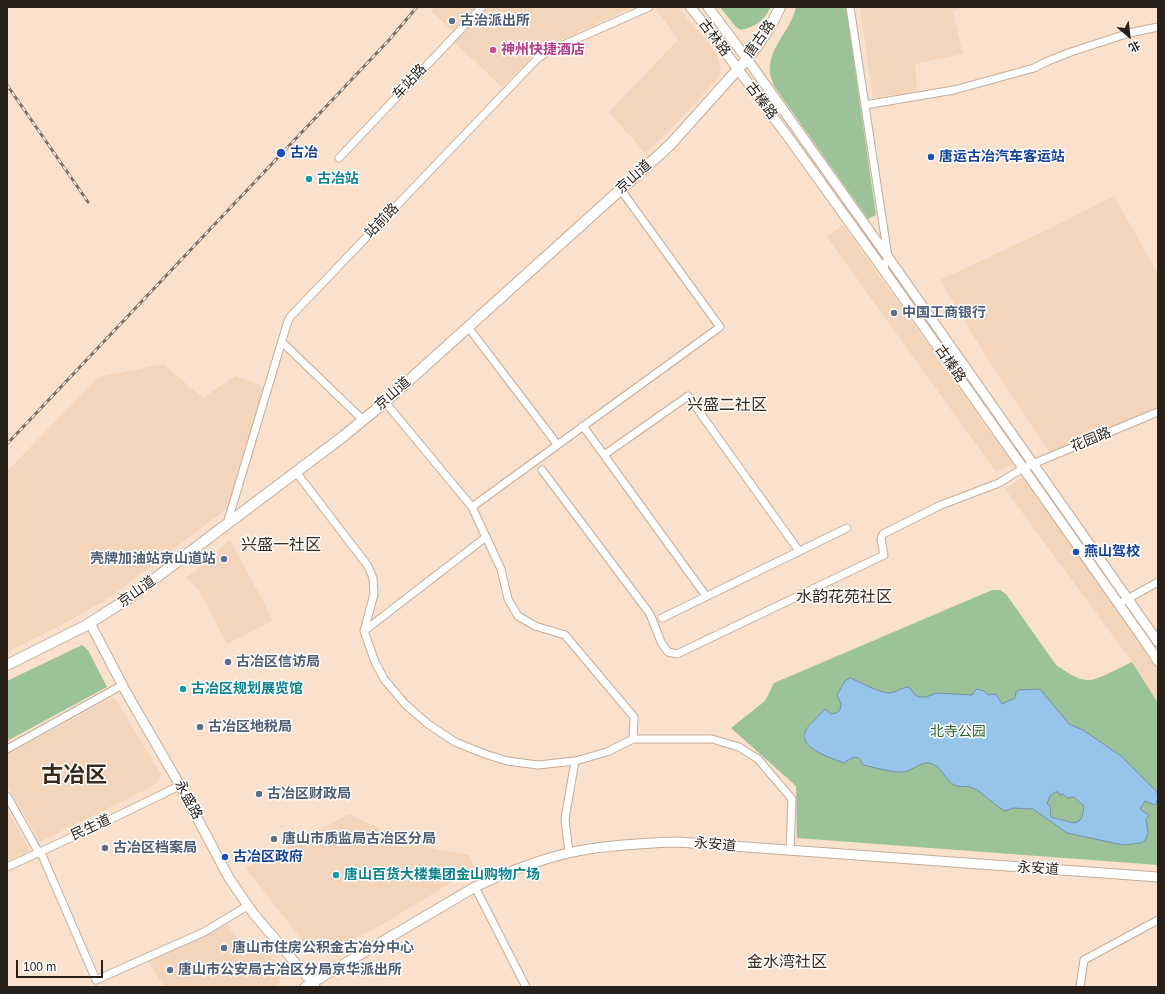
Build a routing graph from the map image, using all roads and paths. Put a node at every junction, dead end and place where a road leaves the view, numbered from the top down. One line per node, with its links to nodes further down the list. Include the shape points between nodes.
1 (482, 7): 11 (street, 车站路)
2 (649, 7): 16 (street, 站前路, via 538,58 290,317)
3 (690, 7): 9 (main road, 古林路)
4 (708, 7): 8 (main road, 古林路)
5 (780, 7): 8 (highway, 唐古路, via 775,20)
6 (850, 7): 10 (street)
7 (1158, 27): 10 (street, via 1129,33 1071,52 1034,68 954,90)
8 (747, 59): 9 (highway, 唐古路); 13 (main road, 古榛路)
9 (738, 70): 12 (highway, 京山道, via 670,145); 14 (main road, 古榛路)
10 (865, 105): 13 (street)
11 (339, 158)
12 (620, 190): 15 (highway, 京山道); 20 (street, via 720,327)
13 (888, 256): 14 (street); 23 (main road, 古榛路)
14 (883, 269): 24 (main road, 古榛路)
15 (468, 327): 17 (highway, 京山道); 21 (street)
16 (282, 342): 19 (street); 28 (street, 站前路)
17 (384, 402): 19 (highway, 京山道); 27 (street)
18 (1158, 412): 23 (street, 花园路)
19 (363, 420): 26 (highway, 京山道)
20 (583, 426): 21 (street); 22 (street)
21 (557, 444): 27 (street)
22 (604, 455): 31 (street, via 688,396); 33 (street)
23 (1033, 464): 24 (street, 花园路); 34 (main road, 古榛路)
24 (1023, 468): 25 (street, 花园路, via 999,483 941,505 883,534 881,539 884,555 677,654 668,652 661,642 650,614); 35 (main road, 古榛路)
25 (542, 470)
26 (296, 472): 28 (highway, 京山道); 38 (street, via 368,566 373,578 374,594)
27 (472, 507): 30 (street)
28 (227, 524): 37 (highway, 京山道, via 129,598)
29 (847, 528): 31 (street)
30 (486, 537): 38 (street); 43 (street, via 501,570 508,599 518,616 535,626 565,635 634,717)
31 (799, 551): 33 (street)
32 (1158, 582): 34 (street)
33 (706, 596): 36 (street)
34 (1128, 599): 35 (street); 39 (main road, 古榛路)
35 (1119, 604): 40 (main road, 古榛路)
36 (662, 618)
37 (87, 625): 41 (highway, 京山道); 42 (main road, 永盛路); 56 (main road, 永盛路, via 178,782 229,878)
38 (364, 631): 45 (street, via 375,662 405,704 428,724 455,742 485,754 538,765)
39 (1158, 642)
40 (1158, 661)
41 (7, 665)
42 (117, 688): 44 (street); 46 (main road, 永盛路)
43 (633, 739): 45 (street, via 607,752); 48 (street, via 712,739 739,747 758,759 792,799)
44 (7, 749)
45 (575, 761): 50 (street, via 565,820)
46 (175, 788): 49 (street, 民生道); 54 (main road, 永盛路, via 227,883)
47 (7, 796): 49 (street)
48 (790, 851): 50 (main road, 永安道, via 678,842 632,844); 52 (main road, 永安道)
49 (39, 853): 51 (street, 民生道); 54 (street, via 96,980 204,932)
50 (569, 853): 53 (main road, 永安道, via 536,862)
51 (7, 867)
52 (1158, 877)
53 (475, 887): 56 (main road, 永安道); 57 (street)
54 (244, 908): 56 (main road, 永盛路)
55 (1158, 920): 58 (street, via 1084,960)
56 (310, 986)
57 (526, 987)
58 (1080, 987)

